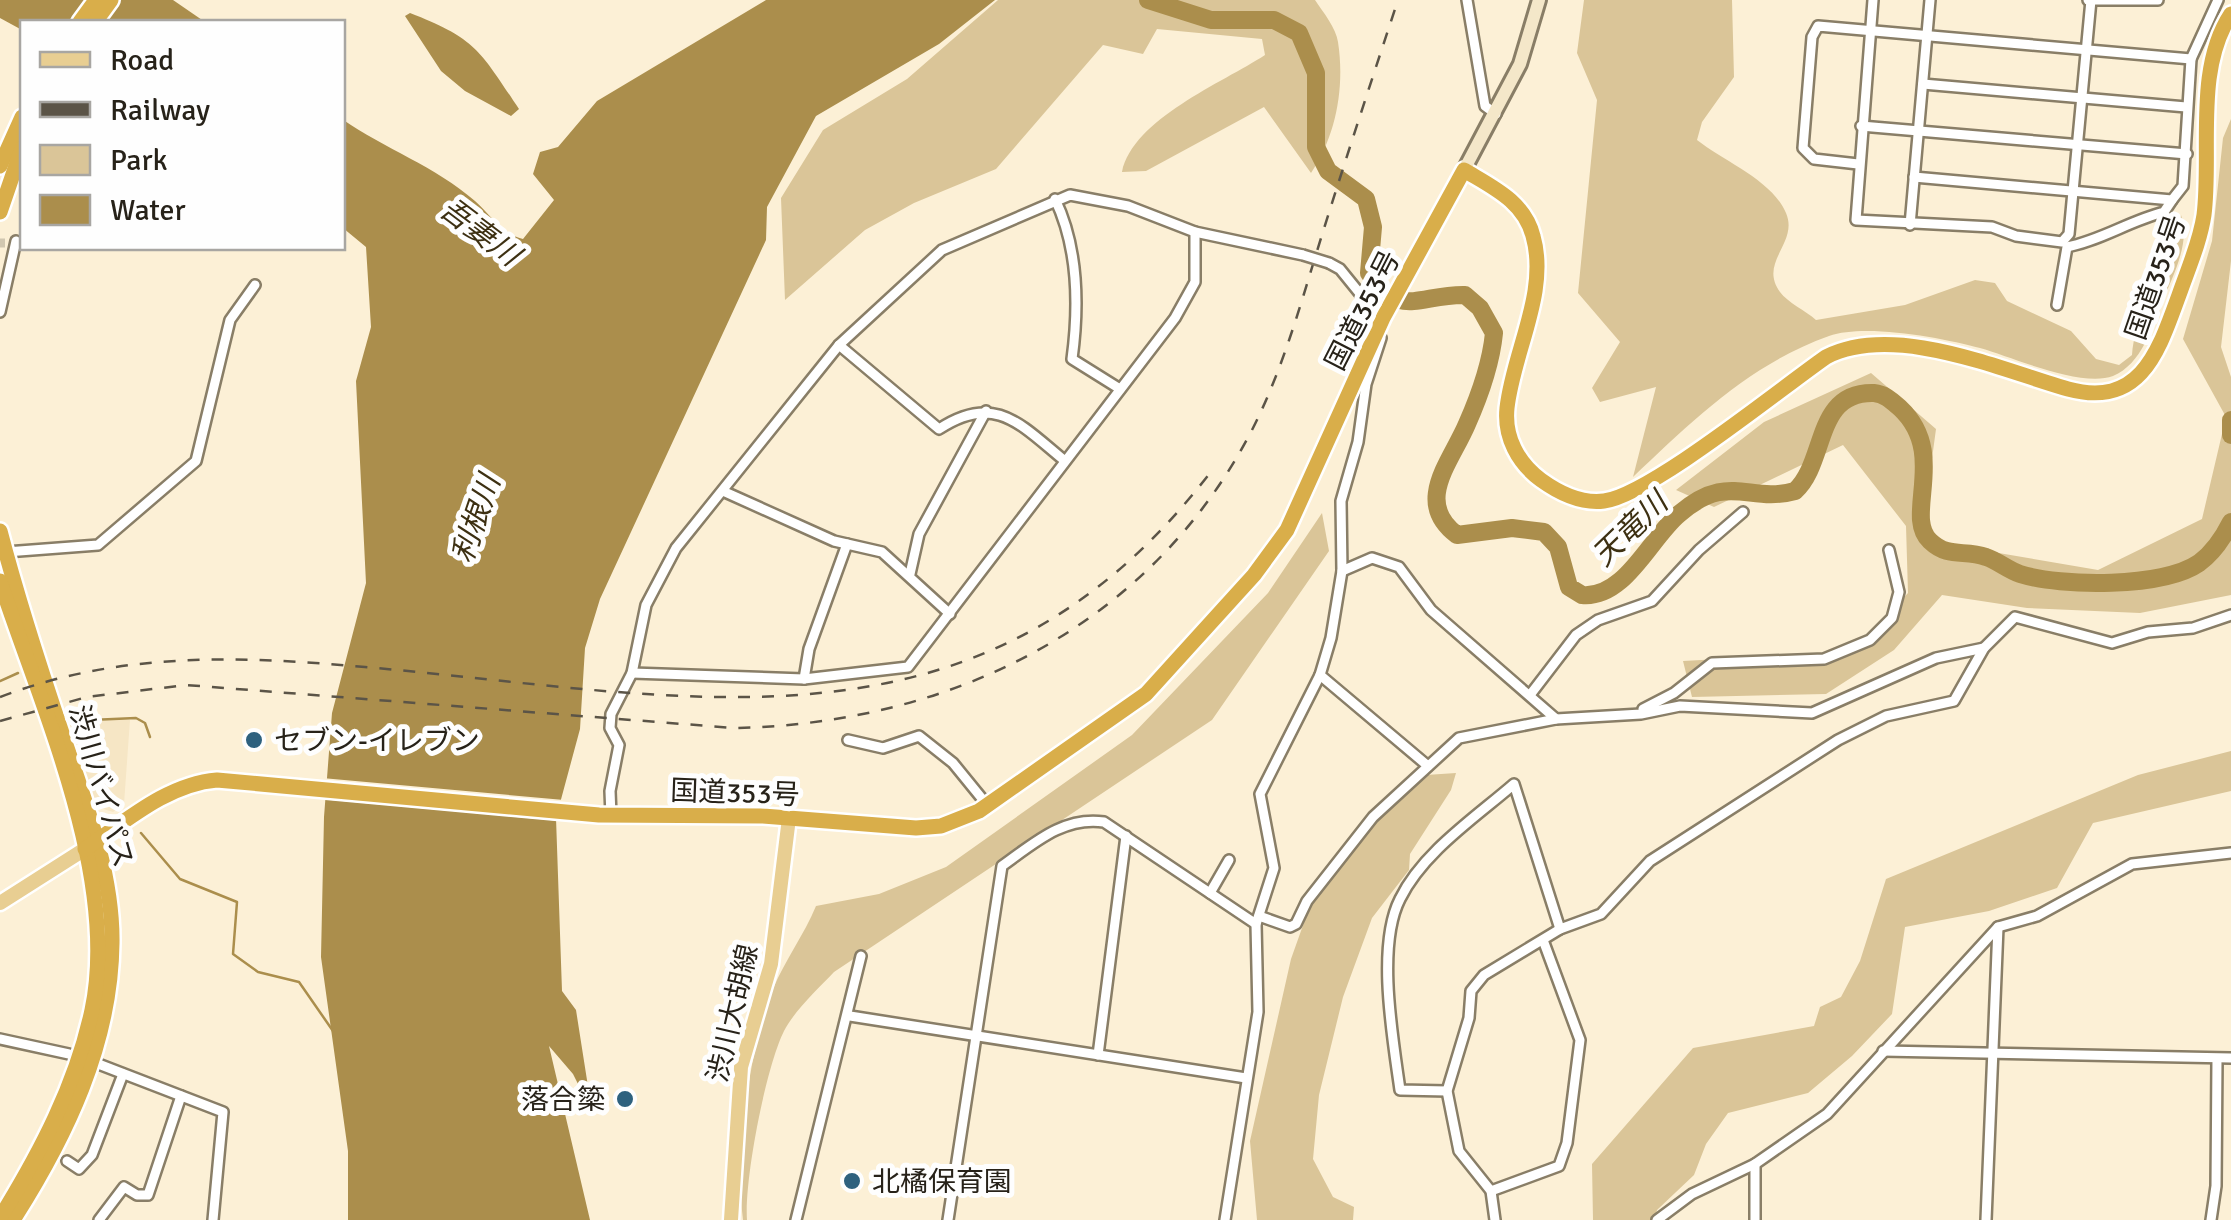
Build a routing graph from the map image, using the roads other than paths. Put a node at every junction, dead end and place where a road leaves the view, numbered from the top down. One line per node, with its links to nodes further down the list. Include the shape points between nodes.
1 (1467, 0): 16 (street, via 1484,106)
2 (1539, 0): 16 (main road)
3 (1873, 0): 9 (street)
4 (1930, 0): 10 (street)
5 (2090, 0): 6 (street); 11 (street)
6 (2158, 0)
7 (2218, 0): 12 (street)
8 (2231, 14): 24 (highway, 国道353号, via 2212,67 2202,226 2160,347 2134,379 2118,389 2084,392 1979,358 1849,348 1826,357 1644,486 1606,501 1553,489 1516,453 1508,405 1536,272 1534,236 1509,198)
9 (1870, 29): 10 (street); 17 (street); 22 (street, via 1824,25 1812,37 1805,154)
10 (1927, 35): 11 (street); 13 (street)
11 (2086, 49): 12 (street); 14 (street)
12 (2191, 59): 15 (street)
13 (1922, 84): 14 (street); 18 (street)
14 (2082, 97): 15 (street); 19 (street)
15 (2186, 106): 21 (street)
16 (1496, 114): 24 (main road)
17 (1861, 126): 18 (street); 22 (street)
18 (1918, 132): 19 (street); 25 (street)
19 (2077, 144): 21 (street); 26 (street)
20 (16, 145): 23 (highway); 29 (highway)
21 (2187, 154): 28 (street, via 2182,191)
22 (1858, 164): 30 (street, via 1856,220)
23 (0, 166)
24 (1464, 170): 36 (highway, 国道353号)
25 (1914, 177): 26 (street); 30 (street)
26 (2073, 191): 28 (street); 30 (street, via 2066,241 2016,236 1992,226)
27 (1055, 199): 31 (street, via 1102,199); 37 (street, via 942,250); 38 (street, via 1076,287 1072,359)
28 (2172, 200): 34 (street, via 2164,212 2067,247)
29 (0, 212)
30 (1910, 225)
31 (1196, 232): 36 (street, bridge, via 1329,263); 38 (street, via 1195,282)
32 (14, 241): 35 (street)
33 (255, 285): 46 (street, via 230,320 196,461 98,546)
34 (2057, 305)
35 (0, 312)
36 (1386, 313): 47 (street, via 1342,500); 61 (highway, 国道353号, via 1278,546 1160,682)
37 (838, 345): 39 (street, via 939,429 964,412); 41 (street)
38 (1120, 389): 40 (street)
39 (986, 411): 40 (street, via 1024,425); 48 (street, via 919,534)
40 (1065, 461): 50 (street)
41 (725, 492): 44 (street); 53 (street, via 676,548 652,593)
42 (1744, 512): 56 (street, via 1652,600 1576,635)
43 (0, 531): 46 (highway, 渋川バイパス)
44 (847, 544): 48 (street, via 882,552); 55 (street)
45 (1889, 550): 57 (street, via 1899,592 1892,618 1870,640 1824,659 1712,663)
46 (3, 552): 65 (highway, 渋川バイパス)
47 (1342, 571): 54 (street); 56 (street, via 1372,558 1399,568 1431,610)
48 (910, 574): 50 (street)
49 (0, 582): 65 (highway, 渋川バイパス)
50 (950, 614): 55 (street, via 908,667)
51 (2231, 615): 52 (street, via 2112,643 2015,617)
52 (1984, 648): 57 (street, via 1936,658 1812,713 1706,705); 72 (street, via 1954,701 1886,716 1838,740 1650,861 1601,914)
53 (632, 673): 55 (street); 62 (street, via 612,714 619,746)
54 (1320, 674): 60 (street); 70 (street, via 1260,794 1274,868)
55 (804, 680)
56 (1530, 696): 58 (street)
57 (1632, 715): 58 (street)
58 (1556, 719): 60 (street, via 1460,738)
59 (848, 740): 61 (street, via 882,748 919,736 953,763)
60 (1428, 766): 70 (street, via 1373,817 1296,924)
61 (988, 806): 63 (highway, 国道353号, via 960,820 916,828)
62 (605, 816): 63 (highway, 国道353号); 65 (highway, 国道353号, via 217,780 186,786)
63 (788, 818): 96 (main road, 渋川大胡線, via 771,964 741,1066)
64 (1126, 836): 68 (street); 76 (street, via 1104,822 1078,822 1052,831 1002,866); 81 (street)
65 (91, 845): 69 (main road); 92 (highway, 渋川バイパス, via 99,943 93,1008 76,1070 40,1153); 93 (highway, 渋川バイパス, via 112,941 106,1009 56,1153)
66 (2231, 852): 71 (street, via 2132,864 2036,916)
67 (1229, 860): 68 (street)
68 (1210, 893): 70 (street)
69 (0, 902)
70 (1258, 920): 86 (street, via 1258,1012)
71 (1998, 927): 78 (street); 79 (street)
72 (1560, 929): 73 (street); 87 (street, via 1514,784 1430,859 1400,898 1390,931 1400,1090)
73 (1543, 940): 87 (street, via 1484,975 1471,991); 91 (street, via 1580,1040 1567,1144 1558,1166)
74 (861, 956): 75 (street)
75 (850, 1016): 76 (street); 97 (street)
76 (974, 1036): 81 (street); 98 (street)
77 (0, 1039): 80 (street)
78 (1882, 1051): 79 (street); 90 (street, via 1827,1114)
79 (1990, 1053): 83 (street); 103 (street)
80 (69, 1054)
81 (1098, 1055): 86 (street)
82 (2231, 1058): 83 (street)
83 (2217, 1059): 104 (street)
84 (100, 1064): 85 (street)
85 (123, 1074): 88 (street); 89 (street, via 92,1155 80,1168)
86 (1246, 1078): 99 (street)
87 (1447, 1090): 91 (street, via 1459,1151)
88 (181, 1096): 94 (street, via 148,1195 124,1187); 95 (street, via 223,1112)
89 (67, 1161)
90 (1755, 1164): 101 (street, via 1692,1194); 102 (street)
91 (1491, 1191): 100 (street)
92 (0, 1218)
93 (13, 1220)
94 (99, 1220)
95 (213, 1220)
96 (731, 1220)
97 (796, 1220)
98 (948, 1220)
99 (1225, 1220)
100 (1496, 1220)
101 (1657, 1220)
102 (1755, 1220)
103 (1986, 1220)
104 (2211, 1220)

